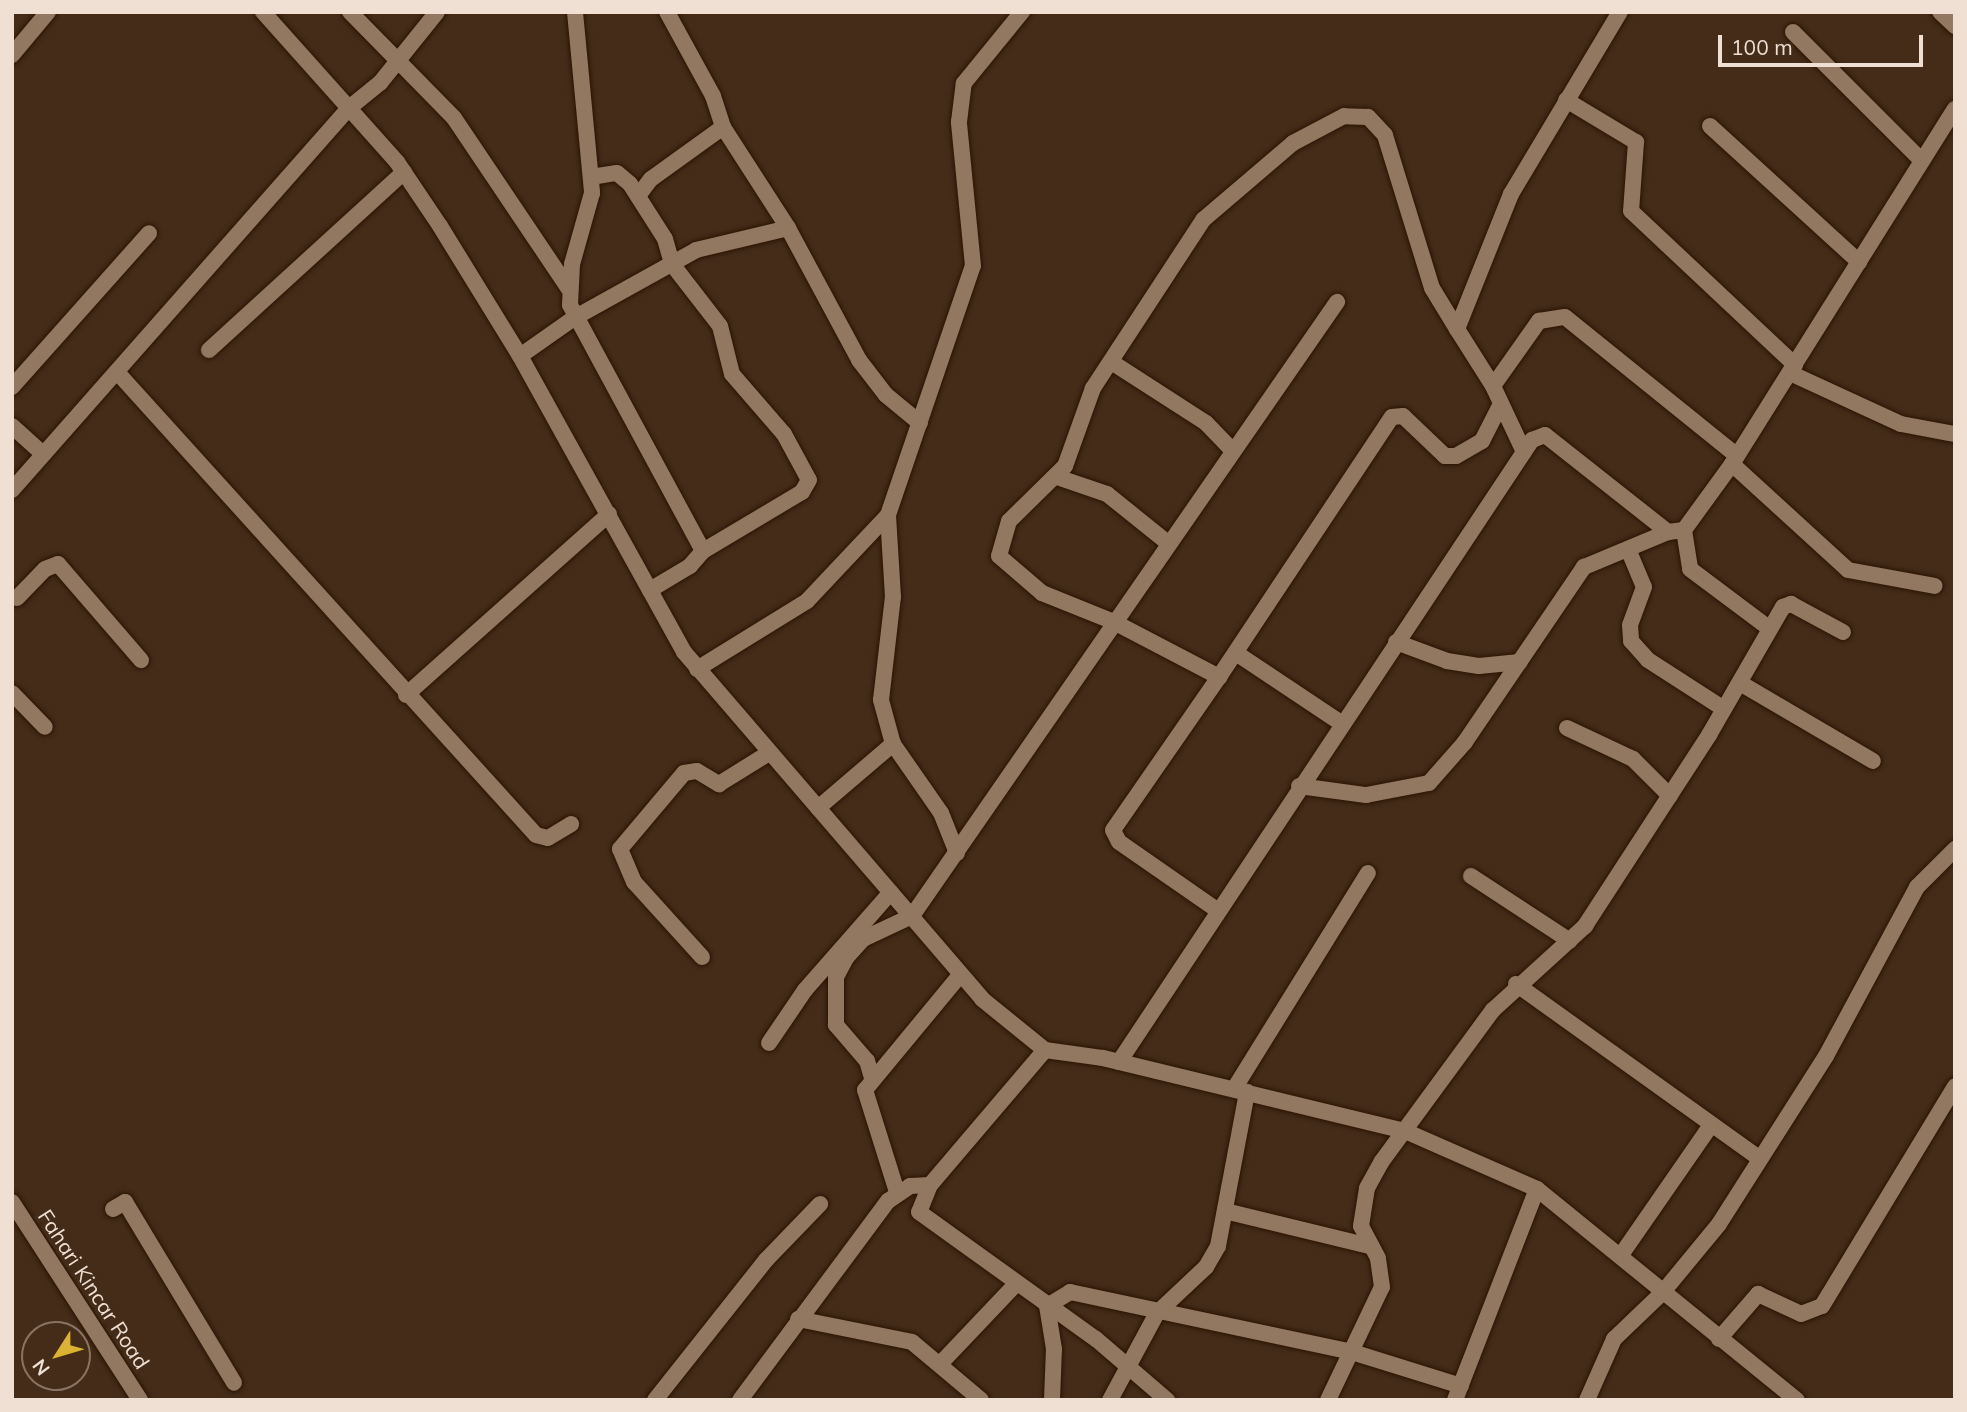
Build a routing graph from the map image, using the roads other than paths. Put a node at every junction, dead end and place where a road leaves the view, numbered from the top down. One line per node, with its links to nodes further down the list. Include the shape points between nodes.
1 (48, 12): 12 (street)
2 (263, 12): 15 (street)
3 (350, 12): 13 (street)
4 (436, 12): 13 (street)
5 (576, 12): 21 (street)
6 (667, 12): 17 (street, via 713,96)
7 (1022, 12): 39 (street, via 1005,40 973,68 960,99 973,265)
8 (1620, 12): 14 (street)
9 (1940, 12): 10 (street)
10 (1955, 26)
11 (1793, 32): 19 (street)
12 (14, 51)
13 (395, 64): 15 (street); 27 (street, via 454,118)
14 (1566, 100): 30 (street, via 1511,194); 34 (street, via 1636,142 1631,211)
15 (349, 108): 20 (street); 35 (street)
16 (1955, 109): 19 (street)
17 (723, 127): 22 (street, via 652,179); 23 (street)
18 (1710, 127): 25 (street)
19 (1922, 161): 25 (street)
20 (404, 172): 31 (street); 32 (street)
21 (591, 177): 22 (street, via 622,175); 27 (street, via 589,211)
22 (638, 196): 26 (street, via 665,239)
23 (788, 228): 26 (street, via 717,244); 39 (street, via 872,379)
24 (149, 233): 37 (street)
25 (1860, 262): 34 (street)
26 (671, 264): 29 (street); 53 (street, via 720,326 732,374 785,434 809,480 803,492)
27 (569, 289): 29 (street)
28 (1337, 302): 42 (street)
29 (574, 318): 32 (street); 53 (street)
30 (1457, 329): 33 (street, via 1432,288 1385,135 1377,123 1357,114 1293,143 1203,220); 36 (street)
31 (209, 350)
32 (520, 356): 48 (street)
33 (1113, 363): 42 (street, via 1206,423); 46 (street, via 1080,412 1072,449)
34 (1792, 369): 41 (street, via 1901,424); 45 (street)
35 (117, 372): 44 (street); 68 (street)
36 (1493, 386): 38 (street); 45 (street, via 1539,321 1565,317)
37 (12, 387)
38 (1500, 406): 43 (street); 61 (street, via 1482,441 1456,456 1444,456 1403,416 1392,417)
39 (920, 423): 49 (street)
40 (12, 426): 44 (street)
41 (1955, 435)
42 (1232, 450): 51 (street)
43 (1524, 452): 50 (street, via 1532,440 1545,435); 60 (street)
44 (43, 454): 47 (street)
45 (1734, 460): 50 (street); 54 (street, via 1848,570)
46 (1057, 477): 51 (street, via 1107,494); 57 (street, via 1009,521 999,556 1042,593)
47 (12, 490)
48 (609, 513): 55 (street); 68 (street)
49 (888, 515): 64 (street, via 807,601); 73 (street, via 893,597 881,701)
50 (1676, 531): 52 (street); 58 (street, via 1690,569)
51 (1168, 543): 57 (street)
52 (1628, 549): 63 (street, via 1584,567 1551,609); 69 (street, via 1644,587 1630,625 1631,641 1648,660)
53 (703, 551): 55 (street, via 690,566)
54 (1935, 586)
55 (650, 590): 64 (street)
56 (14, 598): 62 (street, via 45,569 58,564)
57 (1114, 622): 65 (street); 81 (street)
58 (1769, 628): 59 (street, via 1791,604); 66 (street)
59 (1843, 632)
60 (1396, 642): 63 (street, via 1458,663); 70 (street)
61 (1238, 655): 65 (street); 70 (street)
62 (141, 660)
63 (1520, 662): 76 (street, via 1429,783 1366,796)
64 (697, 669): 74 (street)
65 (1219, 677): 85 (street, via 1113,830 1119,842)
66 (1740, 683): 69 (street); 75 (street)
67 (12, 693): 71 (street)
68 (406, 695): 79 (street, via 536,835 548,838)
69 (1724, 709): 77 (street)
70 (1341, 723): 76 (street)
71 (45, 727)
72 (1567, 728): 77 (street, via 1633,759)
73 (893, 744): 78 (street); 81 (street, via 941,813)
74 (769, 753): 78 (street); 88 (street, via 719,784 697,771 684,773 620,849 634,882)
75 (1873, 761)
76 (1299, 786): 85 (street)
77 (1670, 796): 87 (street)
78 (818, 808): 84 (street)
79 (571, 824)
80 (1955, 849): 99 (street, via 1917,887 1826,1056)
81 (957, 853): 86 (street)
82 (1368, 873): 96 (street)
83 (1471, 876): 87 (street)
84 (891, 892): 86 (street); 91 (street, via 805,990)
85 (1217, 910): 93 (street)
86 (912, 916): 89 (street); 94 (street, via 863,939 836,977 836,1025 867,1061)
87 (1570, 942): 90 (street)
88 (702, 957)
89 (960, 975): 92 (street); 94 (street)
90 (1516, 984): 97 (street); 98 (street)
91 (769, 1043)
92 (1045, 1050): 93 (street); 100 (street)
93 (1119, 1062): 96 (street)
94 (872, 1078): 102 (street, via 865,1102)
95 (1955, 1086): 114 (street, via 1822,1306 1801,1314 1758,1294)
96 (1241, 1090): 98 (street); 106 (street)
97 (1711, 1125): 99 (street); 108 (street)
98 (1405, 1131): 101 (street); 107 (street, via 1367,1188 1361,1226)
99 (1760, 1159): 110 (street, via 1719,1224)
100 (930, 1185): 102 (street); 109 (street, via 918,1204 921,1219)
101 (1537, 1189): 108 (street); 119 (street)
102 (897, 1192): 113 (street)
103 (12, 1202): 121 (street, Fahari Kincar Road)
104 (820, 1204): 122 (street, via 766,1260)
105 (113, 1209): 118 (street, via 125,1202)
106 (1225, 1211): 107 (street); 112 (street, via 1218,1246 1206,1267)
107 (1370, 1246): 115 (street, via 1378,1258 1382,1287)
108 (1621, 1255): 110 (street)
109 (1015, 1285): 111 (street); 116 (street)
110 (1663, 1292): 114 (street); 128 (street, via 1614,1339)
111 (1047, 1306): 112 (street, via 1070,1292); 117 (street, via 1096,1339); 124 (street, via 1054,1349)
112 (1162, 1308): 115 (street, via 1204,1324); 117 (street)
113 (798, 1319): 116 (street, via 903,1339); 120 (street)
114 (1719, 1339): 129 (street)
115 (1352, 1352): 119 (street); 127 (street)
116 (940, 1364): 123 (street)
117 (1127, 1368): 125 (street); 126 (street)
118 (234, 1383)
119 (1458, 1393)
120 (742, 1399)
121 (140, 1400)
122 (655, 1400)
123 (981, 1400)
124 (1052, 1400)
125 (1110, 1400)
126 (1167, 1400)
127 (1328, 1400)
128 (1587, 1400)
129 (1797, 1400)

